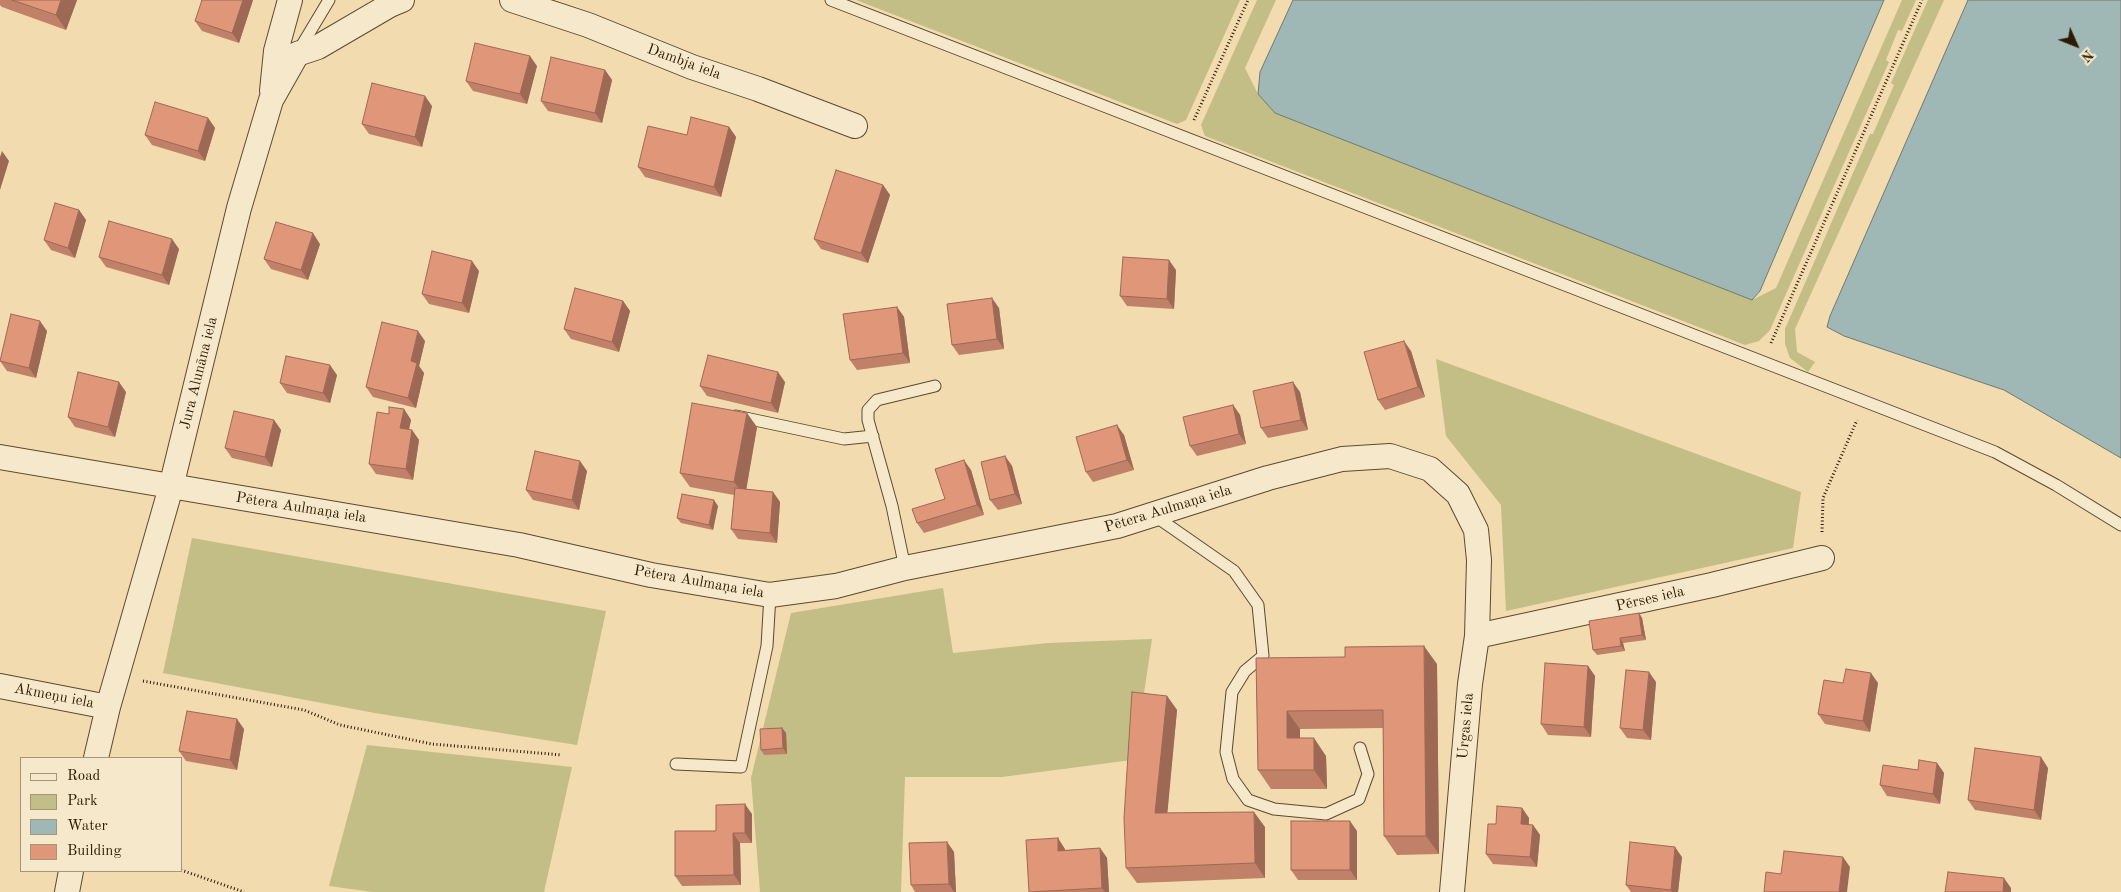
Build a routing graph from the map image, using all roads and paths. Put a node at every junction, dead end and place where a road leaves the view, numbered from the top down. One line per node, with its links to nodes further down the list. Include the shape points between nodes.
1 (290, 0): 9 (street, via 276,51)
2 (328, 0): 8 (lane, Jura Alunāna iela)
3 (402, 0): 8 (street, via 318,47)
4 (512, 0): 10 (street, Dambja iela)
5 (831, 0): 11 (lane)
6 (1248, 0): 11 (path)
7 (1922, 0): 12 (path)
8 (297, 54): 9 (street, Jura Alunāna iela)
9 (271, 100): 18 (street, Jura Alunāna iela, via 238,208)
10 (855, 126)
11 (1186, 137): 12 (lane)
12 (1762, 362): 14 (lane)
13 (935, 386): 16 (lane, via 877,400 868,410)
14 (1865, 401): 20 (lane, via 1995,452); 21 (path, via 1823,498)
15 (729, 414): 16 (lane, via 844,439)
16 (873, 436): 23 (lane)
17 (0, 457): 18 (street, Pētera Aulmaņa iela)
18 (171, 487): 24 (street, Pētera Aulmaņa iela, via 519,545 651,575); 26 (street, Jura Alunāna iela)
19 (1154, 516): 22 (street, Pētera Aulmaņa iela, via 1268,478 1332,461 1390,456 1430,469 1458,494 1476,530); 23 (street, Pētera Aulmaņa iela); 29 (lane, via 1234,571 1258,605 1263,656 1245,671 1232,692 1226,752 1233,779 1248,800 1274,809 1326,814 1359,799 1368,774)
20 (2121, 526)
21 (1822, 558): 25 (street, Pērses iela)
22 (1479, 560): 25 (street, Urgas iela)
23 (906, 568): 24 (street, Pētera Aulmaņa iela, via 836,586)
24 (770, 595): 32 (lane, via 767,646 741,767)
25 (1476, 636): 37 (street, Urgas iela)
26 (118, 676): 28 (street, Jura Alunāna iela); 30 (path, via 304,710 340,726 432,744)
27 (0, 686): 28 (street, Akmeņu iela)
28 (108, 707): 31 (street, Jura Alunāna iela)
29 (1360, 748)
30 (562, 755)
31 (96, 757)
32 (676, 764)
33 (182, 870): 36 (path)
34 (72, 872): 35 (street)
35 (68, 892)
36 (244, 892)
37 (1452, 892)

